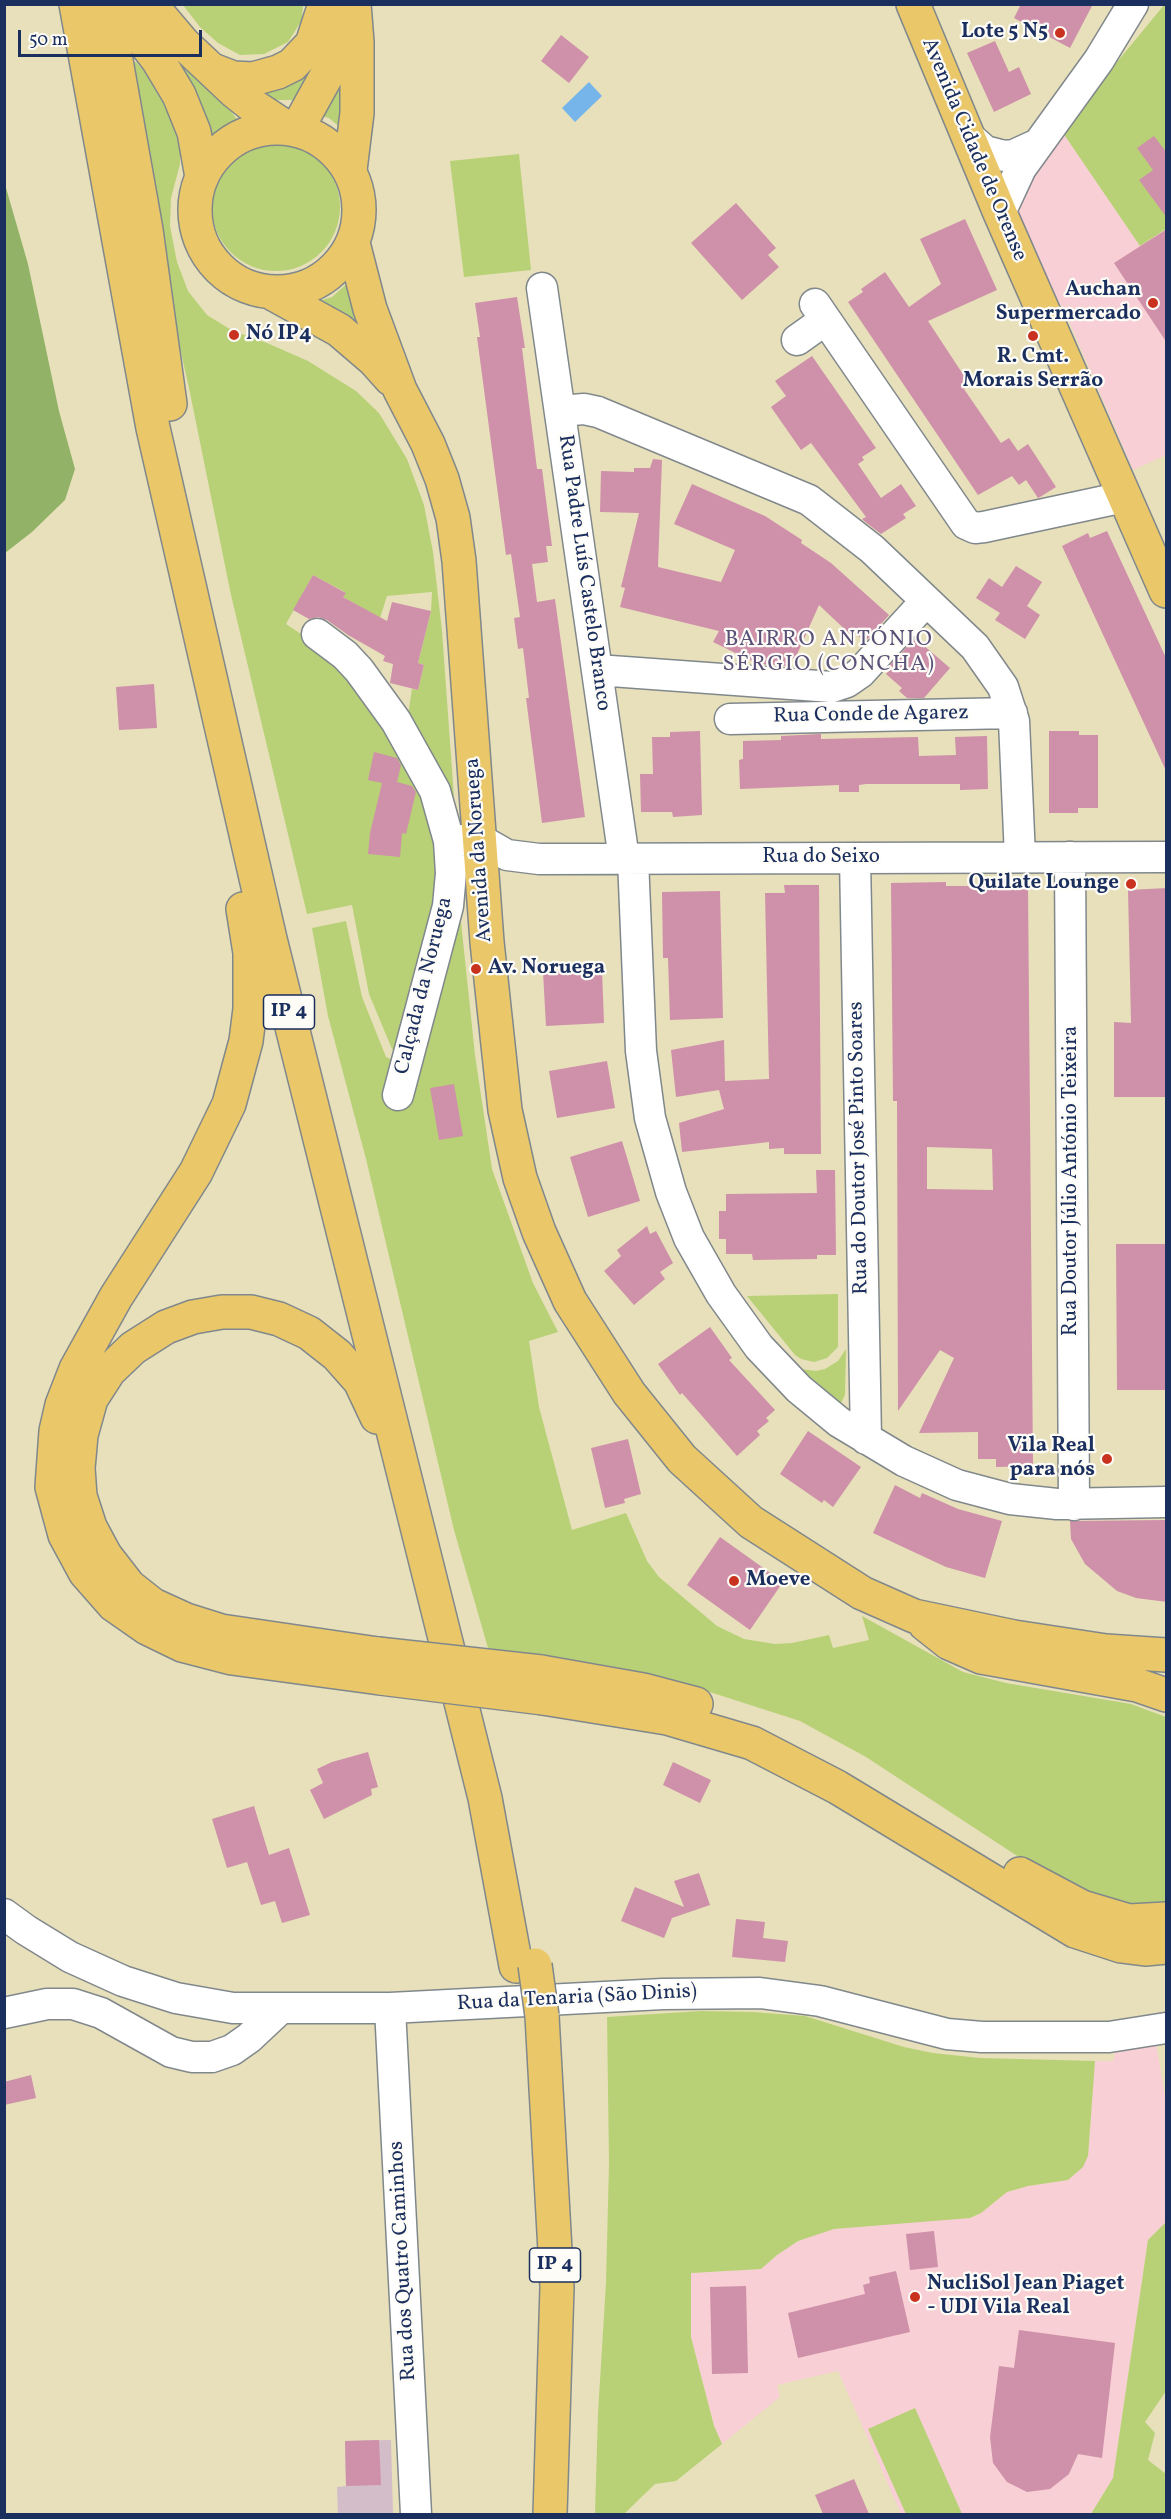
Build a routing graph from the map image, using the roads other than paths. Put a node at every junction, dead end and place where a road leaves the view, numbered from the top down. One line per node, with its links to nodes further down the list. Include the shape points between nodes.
1 (76, 4): 10 (main road, IP 4)
2 (91, 4): 10 (main road, IP 4)
3 (106, 4): 10 (main road)
4 (115, 4): 16 (main road, via 179,95 194,132)
5 (150, 4): 11 (main road, via 183,43)
6 (326, 4): 11 (main road, via 312,44 292,65 253,79 233,78); 12 (main road, via 328,73)
7 (354, 4): 15 (main road, via 357,113)
8 (913, 4): 13 (main road, Avenida Cidade de Orense)
9 (1132, 4): 14 (street, via 1099,60)
10 (100, 53): 24 (main road, IP 4)
11 (215, 71): 12 (main road, via 249,103)
12 (292, 128): 15 (main road, via 328,144); 16 (main road, via 270,127 237,138 216,155)
13 (967, 135): 14 (street, via 985,151 1004,156); 17 (main road, Avenida Cidade de Orense)
14 (1038, 144): 17 (street, via 1015,179)
15 (350, 170): 18 (main road, via 360,206)
16 (202, 177): 20 (main road, via 195,218 204,247 231,278)
17 (1000, 213): 25 (main road, Avenida Cidade de Orense)
18 (353, 243): 20 (main road, via 325,277 299,289); 22 (main road, via 370,309)
19 (542, 288): 23 (street, Rua Padre Luís Castelo Branco)
20 (270, 292): 22 (main road, via 339,330 374,360)
21 (797, 340): 25 (street, via 820,312 968,525 984,527)
22 (400, 390): 32 (main road, Avenida da Noruega, via 442,479 455,534)
23 (560, 411): 27 (street, via 598,412 803,497 862,541); 29 (street, Rua Padre Luís Castelo Branco)
24 (163, 431): 44 (main road, via 176,598 246,926 250,1009 238,1072 217,1133 76,1369 56,1431 52,1488 65,1535 85,1572 114,1605 147,1628 182,1645 232,1658); 47 (main road, IP 4, via 270,939); 51 (main road, IP 4, via 486,1714 522,1878)
25 (1124, 497): 26 (main road, Avenida Cidade de Orense)
26 (1167, 591)
27 (926, 601): 29 (street, via 860,673 842,684 822,687); 30 (street, via 987,662 1003,687)
28 (317, 634): 32 (street, Calçada da Noruega, via 359,670 396,721)
29 (597, 670): 37 (street, Rua Padre Luís Castelo Branco)
30 (1012, 713): 31 (street, Rua Conde de Agarez); 33 (street)
31 (730, 719)
32 (464, 840): 37 (street, Rua do Seixo, via 518,858); 38 (street, Calçada da Noruega, via 451,873 448,906); 42 (main road, Avenida da Noruega, via 509,1135 530,1207 570,1301 648,1420 729,1503 773,1538 844,1582)
33 (1020, 857): 34 (street, Rua do Seixo); 36 (street, Rua do Seixo)
34 (1070, 857): 35 (street, Rua do Seixo); 41 (street, Rua Doutor Júlio António Teixeira)
35 (1167, 857)
36 (855, 858): 37 (street, Rua do Seixo); 39 (street, Rua do Doutor José Pinto Soares)
37 (628, 859): 39 (street, Rua Padre Luís Castelo Branco, via 644,1088 678,1212 704,1267 777,1369 813,1402)
38 (398, 1095)
39 (866, 1438): 41 (street, Rua Padre Luís Castelo Branco, via 929,1474 982,1493)
40 (1167, 1502): 41 (street, Rua Padre Luís Castelo Branco)
41 (1074, 1504)
42 (914, 1616): 43 (main road, via 1066,1646); 46 (main road, via 950,1642 981,1657 1137,1685)
43 (1167, 1655)
44 (379, 1666): 45 (main road, bridge); 47 (main road, via 186,1620 153,1605 129,1586 111,1563 90,1527 80,1496 81,1435 91,1399 109,1371 133,1348 166,1327 193,1317 222,1311 251,1312 309,1333 337,1354 360,1381 383,1437 448,1693)
45 (542, 1685): 49 (main road, via 643,1690 741,1719 825,1757 1073,1903 1130,1921); 50 (main road, via 752,1743 837,1787 1075,1931 1121,1946)
46 (1167, 1695)
47 (485, 1798): 51 (main road, IP 4)
48 (4, 1914): 53 (street, Rua da Tenaria (São Dinis), via 70,1957 123,1981 204,2004)
49 (1167, 1919)
50 (1167, 1947)
51 (526, 1965): 55 (main road, IP 4)
52 (390, 2007): 53 (street, Rua da Tenaria (São Dinis)); 56 (street, Rua da Tenaria (São Dinis), via 760,1993 820,2001 946,2034 1063,2038); 57 (street, Rua dos Quatro Caminhos)
53 (280, 2009): 54 (street, via 232,2050 212,2057 171,2052 101,2013 73,2004 47,2004)
54 (4, 2013)
55 (531, 2017): 58 (main road, IP 4, via 536,2280); 59 (main road, IP 4, via 557,2287)
56 (1166, 2032)
57 (416, 2514)
58 (533, 2514)
59 (550, 2514)

